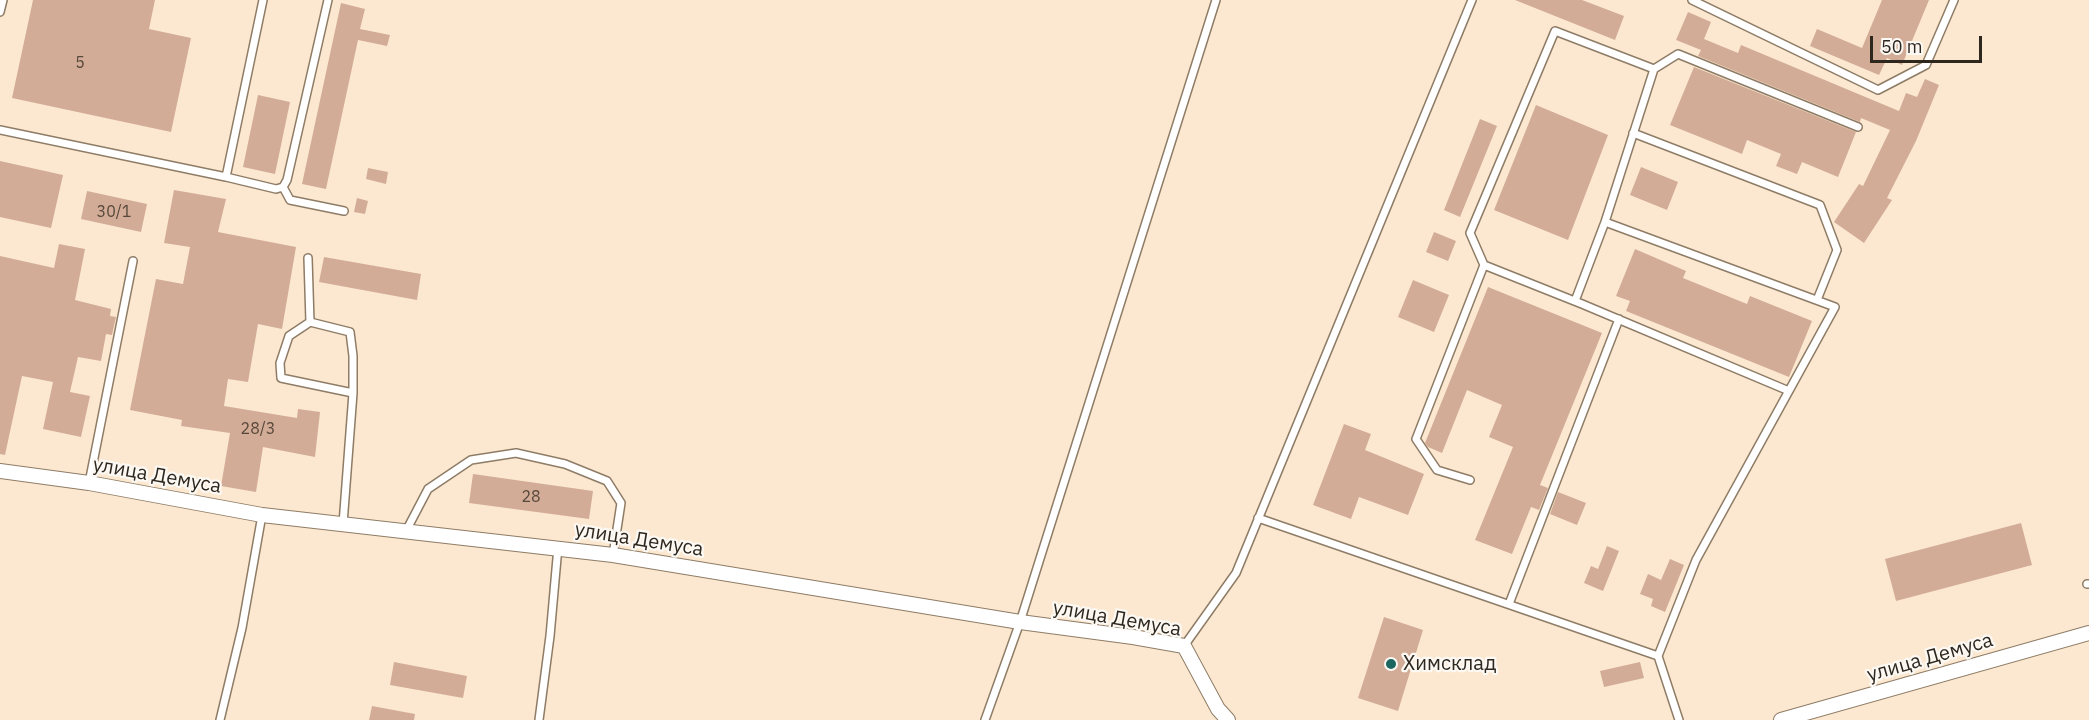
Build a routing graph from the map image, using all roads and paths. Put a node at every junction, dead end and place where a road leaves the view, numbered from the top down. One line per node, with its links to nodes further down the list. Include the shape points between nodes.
1 (3, 0): 8 (lane)
2 (263, 0): 13 (lane)
3 (327, 0): 14 (lane)
4 (1216, 0): 36 (lane)
5 (1472, 0): 30 (lane)
6 (1692, 0): 7 (lane, via 1878,90 1926,65)
7 (1954, 0)
8 (0, 12)
9 (1654, 69): 10 (lane, via 1678,54); 12 (lane); 19 (lane, via 1555,30 1470,234)
10 (1858, 127)
11 (0, 130): 13 (lane)
12 (1634, 133): 16 (lane); 20 (lane, via 1821,205 1836,250)
13 (226, 177): 14 (lane, via 276,189)
14 (283, 187): 15 (lane, via 290,200)
15 (344, 211)
16 (1605, 222): 20 (lane); 21 (lane)
17 (308, 258): 23 (lane)
18 (133, 261): 28 (lane)
19 (1484, 265): 21 (lane); 27 (lane, via 1416,439 1437,470)
20 (1817, 300): 24 (lane, via 1835,307)
21 (1575, 301): 22 (lane)
22 (1619, 320): 24 (lane); 35 (lane)
23 (310, 322): 25 (lane, via 350,332); 25 (lane, via 289,336 280,363 281,378)
24 (1789, 392): 39 (lane, via 1695,560)
25 (353, 393): 31 (lane)
26 (0, 471): 28 (street, улица Демуса)
27 (1470, 480)
28 (88, 483): 29 (street, улица Демуса)
29 (262, 515): 31 (street, улица Демуса); 40 (lane, via 242,628)
30 (1258, 518): 35 (lane); 38 (lane, via 1236,573)
31 (343, 524): 32 (street, улица Демуса)
32 (406, 531): 33 (street, улица Демуса); 34 (lane, via 428,489 471,460 516,453 565,464 607,481 621,503)
33 (558, 547): 34 (street, улица Демуса); 41 (lane)
34 (613, 555): 36 (street, улица Демуса)
35 (1509, 604): 39 (lane)
36 (1020, 622): 38 (street, улица Демуса); 42 (lane)
37 (2089, 633): 45 (street, улица Демуса)
38 (1184, 646): 43 (street, улица Демуса)
39 (1658, 656): 44 (lane)
40 (220, 720)
41 (539, 720)
42 (985, 720)
43 (1228, 720)
44 (1679, 720)
45 (1781, 720)

